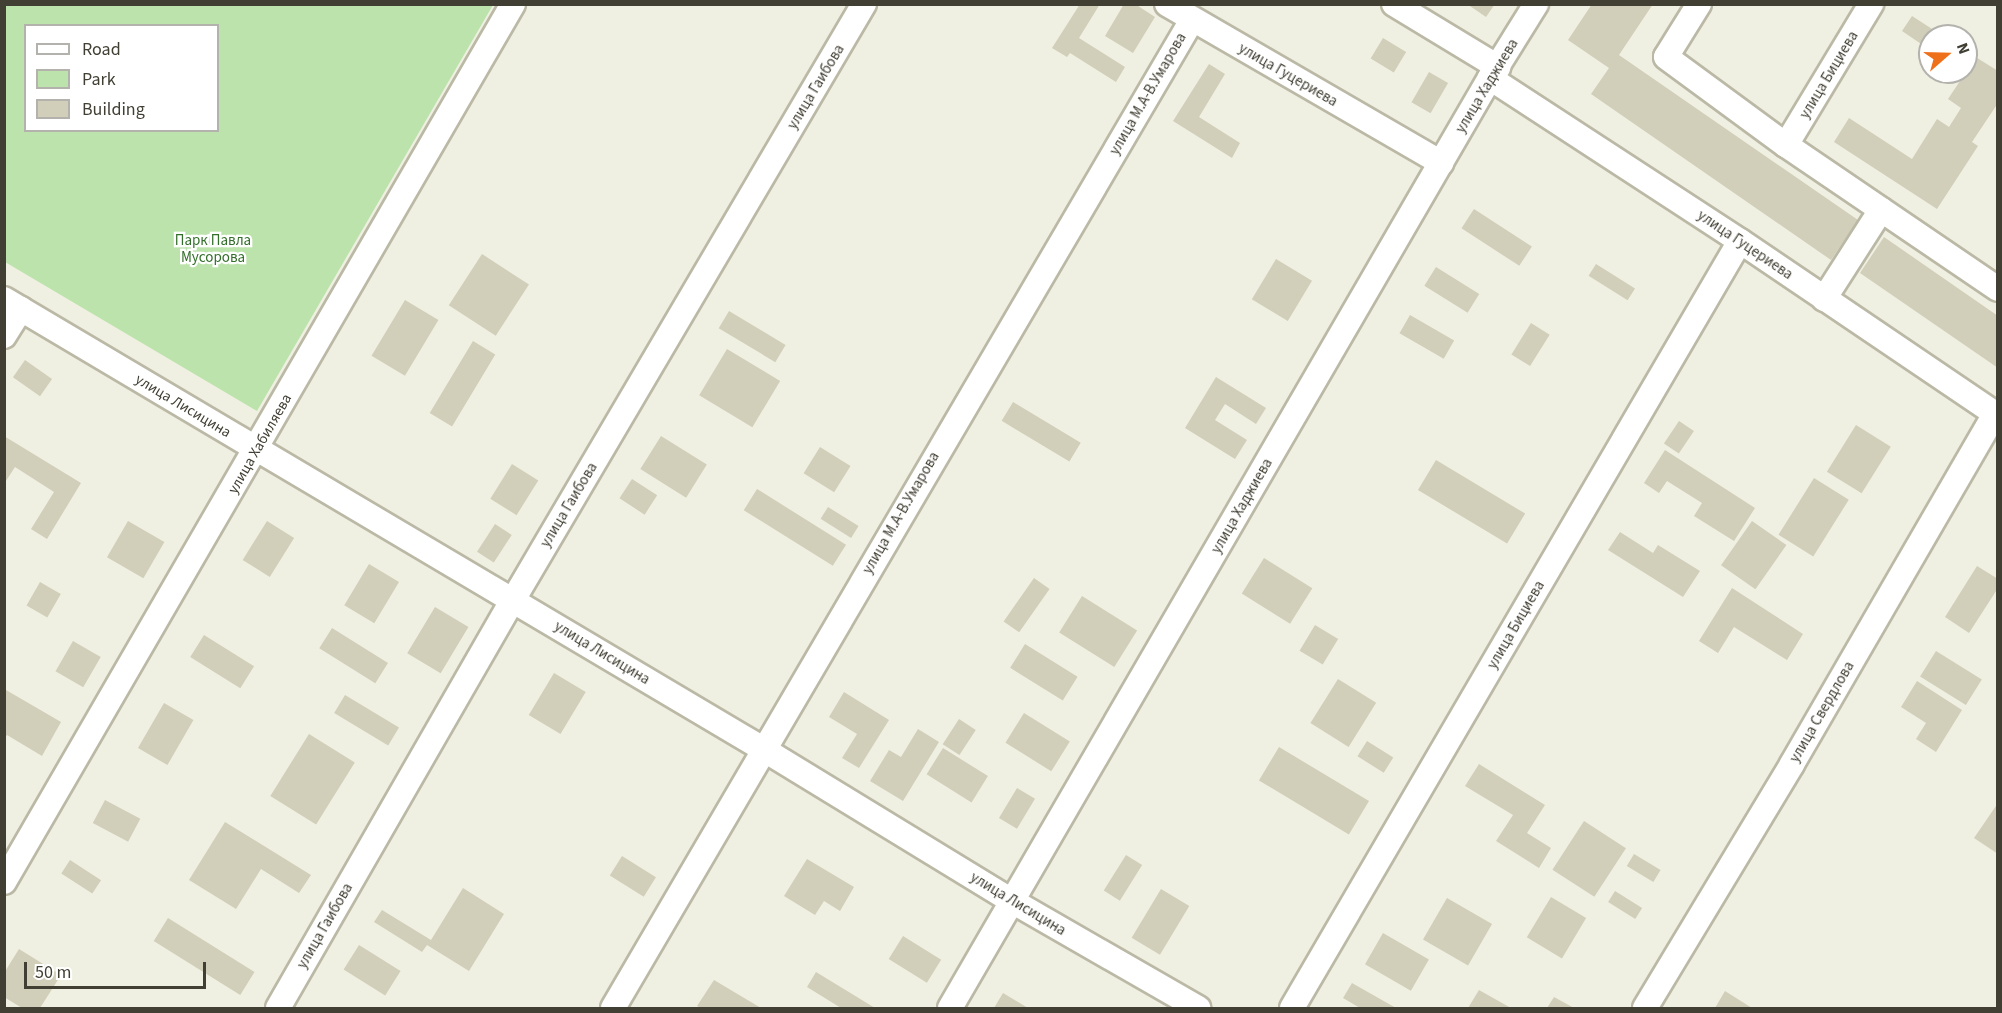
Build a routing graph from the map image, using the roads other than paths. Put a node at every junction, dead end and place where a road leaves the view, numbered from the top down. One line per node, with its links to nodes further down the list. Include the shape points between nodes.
1 (513, 4): 19 (street, улица Хабиляева)
2 (864, 4): 20 (street, улица Гаибова)
3 (1167, 4): 8 (street, улица Гуцериева)
4 (1536, 4): 9 (street, улица Хаджиева)
5 (1699, 4): 10 (street, via 1666,57)
6 (1871, 4): 10 (street, улица Бициева)
7 (1396, 5): 9 (street, улица Гуцериева)
8 (1192, 20): 11 (street, улица Гуцериева); 21 (street, улица М.А-В.Умарова)
9 (1494, 72): 11 (street, улица Хаджиева); 13 (street, улица Гуцериева)
10 (1786, 145): 12 (street)
11 (1441, 163): 23 (street, улица Хаджиева)
12 (1881, 210): 14 (street); 15 (street)
13 (1740, 242): 15 (street, улица Гуцериева); 28 (street, улица Бициева)
14 (1998, 289)
15 (1824, 299): 18 (street, улица Гуцериева)
16 (13, 304): 17 (street); 19 (street, улица Лисицина)
17 (4, 336)
18 (1996, 415): 29 (street, улица Свердлова)
19 (256, 450): 20 (street, улица Лисицина); 22 (street, улица Хабиляева)
20 (513, 600): 21 (street, улица Лисицина); 24 (street, улица Гаибова)
21 (763, 749): 23 (street, улица Лисицина); 25 (street, улица М.А-В.Умарова)
22 (4, 882)
23 (1012, 901): 26 (street, улица Хаджиева); 27 (street, улица Лисицина)
24 (278, 1008)
25 (613, 1008)
26 (950, 1008)
27 (1198, 1008)
28 (1292, 1008)
29 (1645, 1008)

